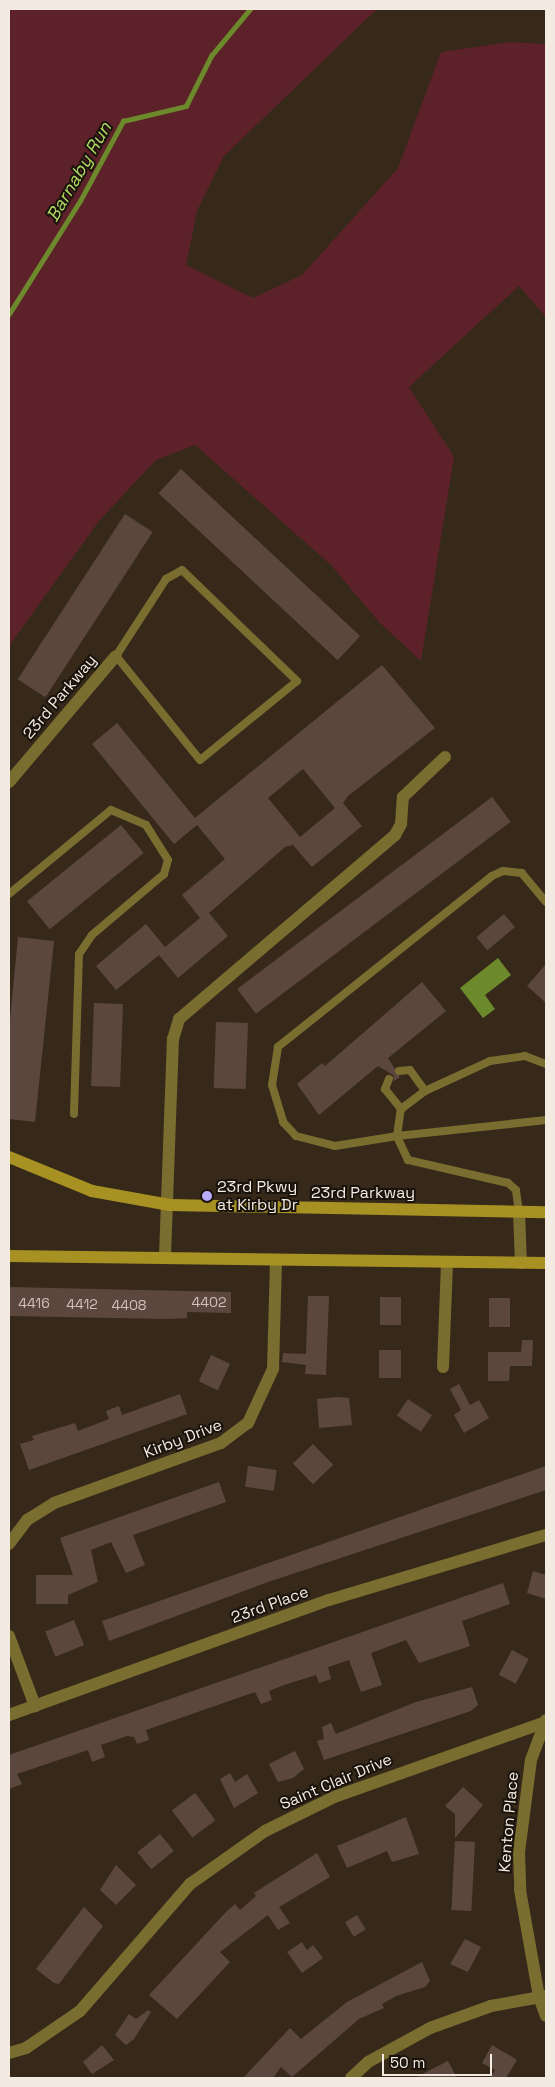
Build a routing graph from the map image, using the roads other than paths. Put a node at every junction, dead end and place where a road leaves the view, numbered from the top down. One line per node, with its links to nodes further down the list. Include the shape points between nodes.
1 (116, 656): 1 (lane, via 166,579 182,570 297,681 200,760); 3 (street, 23rd Parkway)
2 (446, 757): 15 (street, via 404,797 401,824 395,834 179,1019 173,1039)
3 (9, 782)
4 (9, 894): 11 (lane, via 111,810 146,825 168,860 164,874 92,935 79,954)
5 (546, 902): 13 (lane, via 522,874 503,871 492,876 278,1047 272,1086 283,1122 296,1136 335,1146)
6 (546, 1063): 9 (lane, via 525,1056 498,1059)
7 (399, 1071): 9 (lane, via 410,1070)
8 (389, 1079): 10 (lane, via 385,1089)
9 (425, 1091): 10 (lane)
10 (401, 1109): 13 (lane)
11 (74, 1114)
12 (546, 1120): 13 (lane)
13 (397, 1136): 16 (lane, via 408,1160 508,1183 516,1190)
14 (9, 1157): 15 (street, 23rd Parkway, via 92,1191)
15 (170, 1205): 16 (street, 23rd Parkway); 19 (street)
16 (519, 1212): 17 (street, 23rd Parkway); 22 (street)
17 (546, 1212)
18 (9, 1256): 19 (street)
19 (165, 1256): 20 (street)
20 (276, 1261): 21 (street); 26 (street, Kirby Drive, via 273,1369 248,1423 221,1443 54,1502 27,1520)
21 (447, 1262): 22 (street); 24 (street)
22 (521, 1263): 23 (street)
23 (546, 1263)
24 (442, 1367)
25 (546, 1535): 28 (street, 23rd Place, via 329,1600)
26 (9, 1544)
27 (9, 1636): 28 (street)
28 (36, 1706): 29 (street, 23rd Place)
29 (9, 1715)
30 (546, 1721): 31 (street, Kenton Place, via 531,1760 519,1852 520,1890); 33 (street, Saint Clair Drive, via 334,1797 265,1831 190,1884 80,2011 26,2048)
31 (542, 1997): 32 (street, Kenton Place); 34 (street, via 491,2006 430,2028 368,2062)
32 (546, 2016)
33 (9, 2053)
34 (351, 2078)

